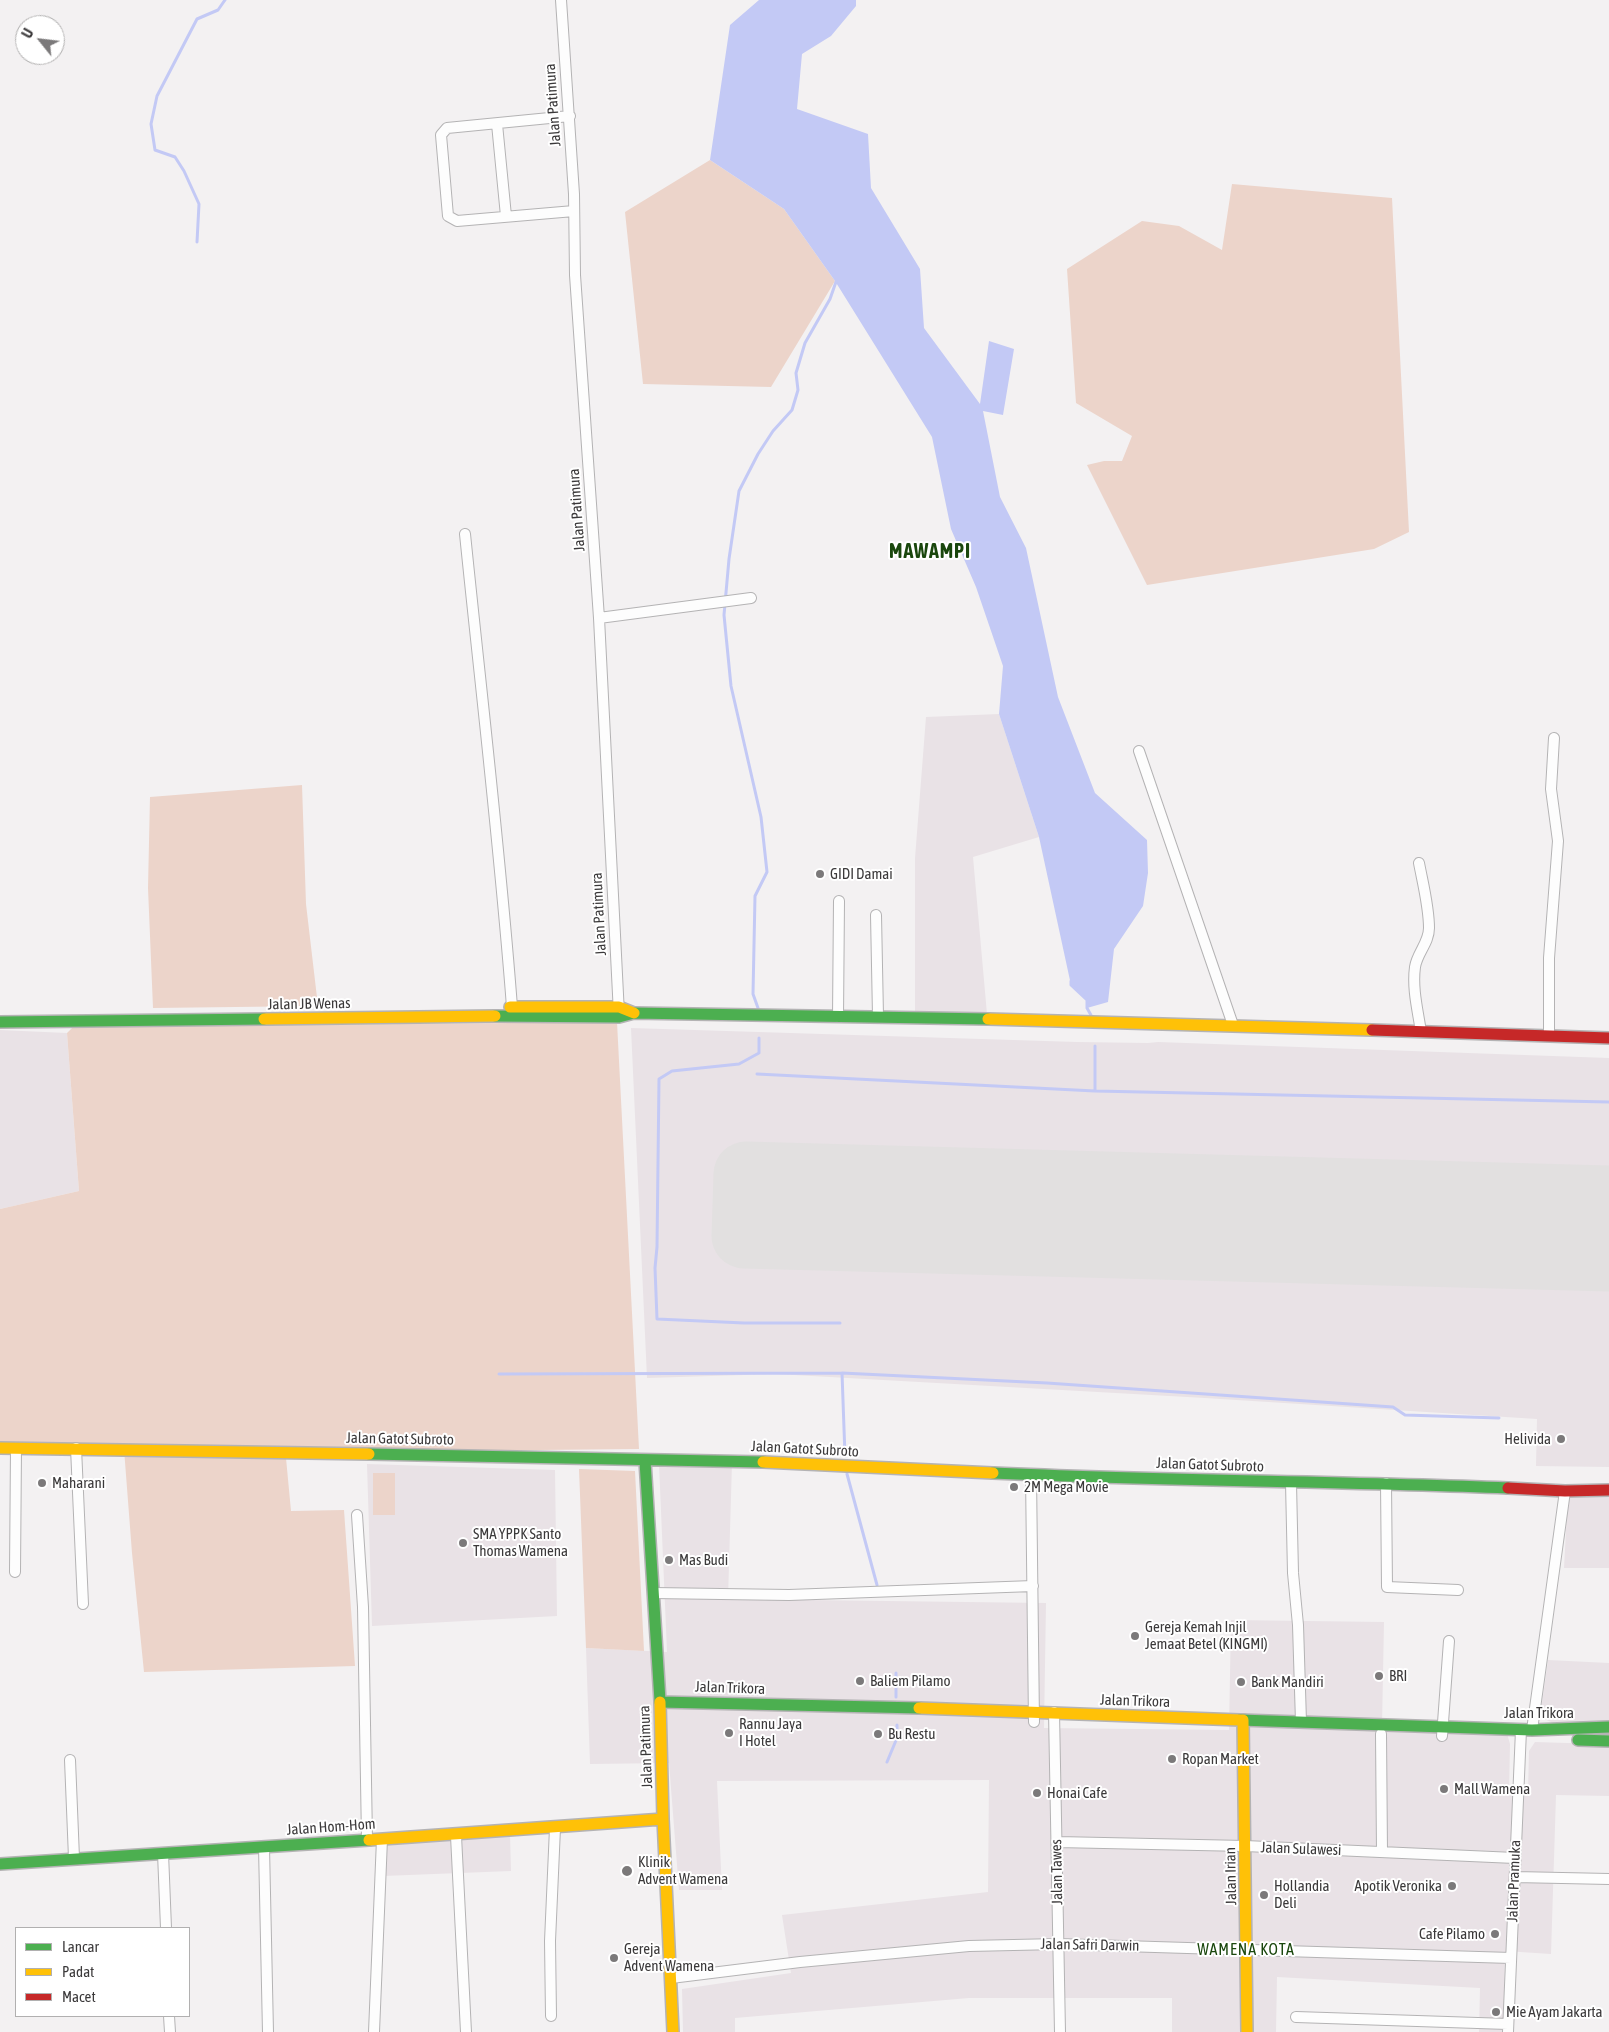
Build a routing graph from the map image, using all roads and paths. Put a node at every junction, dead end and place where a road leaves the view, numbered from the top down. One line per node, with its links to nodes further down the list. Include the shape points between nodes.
1 (561, 0): 2 (street, Jalan Patimura)
2 (570, 116): 3 (street); 4 (street, Jalan Patimura)
3 (498, 124): 5 (street); 5 (street, via 447,128 441,135 448,216 458,222)
4 (574, 211): 5 (street); 8 (street, Jalan Patimura, via 575,275)
5 (506, 216)
6 (466, 534): 14 (street)
7 (751, 598): 8 (street)
8 (599, 618): 15 (street, Jalan Patimura)
9 (1554, 738): 22 (street, via 1551,788 1558,841 1549,958)
10 (1139, 751): 20 (street)
11 (1419, 863): 21 (street, via 1429,929 1419,954 1414,987)
12 (839, 901): 19 (street)
13 (876, 915): 17 (street)
14 (512, 1007): 15 (main road, Jalan JB Wenas); 16 (main road, Jalan JB Wenas)
15 (619, 1012): 16 (main road, Jalan JB Wenas, via 508,1016); 19 (main road)
16 (309, 1014): 18 (main road, Jalan JB Wenas)
17 (878, 1016): 19 (main road); 20 (main road)
18 (4, 1017)
19 (838, 1017)
20 (1233, 1025): 21 (main road)
21 (1422, 1032): 22 (main road)
22 (1549, 1036): 23 (main road)
23 (1609, 1038)
24 (0, 1448): 25 (main road, Jalan Gatot Subroto)
25 (16, 1448): 26 (main road, Jalan Gatot Subroto); 34 (street)
26 (76, 1448): 27 (main road, Jalan Gatot Subroto); 38 (street)
27 (645, 1462): 28 (main road, Jalan Gatot Subroto, via 731,1461); 37 (main road, Jalan Patimura)
28 (1031, 1475): 29 (main road, Jalan Gatot Subroto); 35 (street)
29 (1291, 1483): 30 (main road, Jalan Gatot Subroto); 43 (street)
30 (1386, 1483): 32 (main road, Jalan Gatot Subroto); 36 (street, via 1387,1587)
31 (1609, 1490): 32 (main road, Jalan Gatot Subroto)
32 (1565, 1491): 47 (street, Jalan Pramuka)
33 (357, 1516): 54 (street, via 363,1607)
34 (15, 1572)
35 (1033, 1586): 37 (street, via 789,1595); 41 (street)
36 (1458, 1590)
37 (653, 1593): 40 (main road, Jalan Patimura)
38 (83, 1604)
39 (1449, 1642): 46 (street)
40 (660, 1706): 41 (main road, Jalan Trikora, via 693,1711); 51 (main road, Jalan Patimura)
41 (1034, 1717): 42 (main road, Jalan Trikora)
42 (1054, 1718): 44 (main road, Jalan Trikora); 56 (street, Jalan Tawes)
43 (1301, 1722): 44 (main road, Jalan Trikora); 46 (main road, Jalan Trikora)
44 (1244, 1725): 48 (main road, Jalan Trikora); 57 (main road, Jalan Irian)
45 (1609, 1727): 47 (main road, Jalan Trikora)
46 (1442, 1731): 47 (main road, Jalan Trikora); 48 (main road, Jalan Trikora)
47 (1524, 1732): 49 (main road, Jalan Trikora); 62 (street, Jalan Pramuka)
48 (1381, 1734): 59 (street)
49 (1609, 1741)
50 (70, 1760): 61 (street)
51 (663, 1819): 52 (main road, Jalan Hom-Hom); 70 (main road, Jalan Patimura)
52 (555, 1828): 53 (main road, Jalan Hom-Hom); 71 (street, via 550,1941)
53 (456, 1836): 55 (main road, Jalan Hom-Hom); 78 (street)
54 (367, 1839): 55 (main road, Jalan Hom-Hom); 58 (main road, Jalan Hom-Hom)
55 (382, 1839): 77 (street)
56 (1057, 1842): 57 (street, Jalan Sulawesi); 67 (street, Jalan Tawes)
57 (1246, 1846): 59 (street, Jalan Sulawesi); 68 (main road, Jalan Irian)
58 (264, 1847): 60 (main road, Jalan Hom-Hom); 76 (street)
59 (1382, 1852): 62 (street, Jalan Sulawesi)
60 (163, 1853): 61 (main road, Jalan Hom-Hom); 66 (street)
61 (74, 1858): 63 (main road, Jalan Hom-Hom)
62 (1515, 1858): 64 (street, Jalan Pramuka)
63 (0, 1864)
64 (1515, 1877): 65 (street); 69 (street, Jalan Pramuka)
65 (1609, 1879)
66 (166, 1927)
67 (1058, 1944): 68 (street, Jalan Safri Darwin); 70 (street, Jalan Safri Darwin, via 969,1946); 80 (street, Jalan Tawes)
68 (1246, 1949): 69 (street, Jalan Safri Darwin); 81 (main road, Jalan Irian)
69 (1511, 1958): 74 (street, Jalan Pramuka)
70 (671, 1978): 79 (main road, Jalan Patimura)
71 (551, 2016)
72 (169, 2017): 75 (street)
73 (1296, 2017): 74 (street)
74 (1508, 2028)
75 (170, 2032)
76 (268, 2032)
77 (374, 2032)
78 (466, 2032)
79 (673, 2032)
80 (1060, 2032)
81 (1247, 2032)

